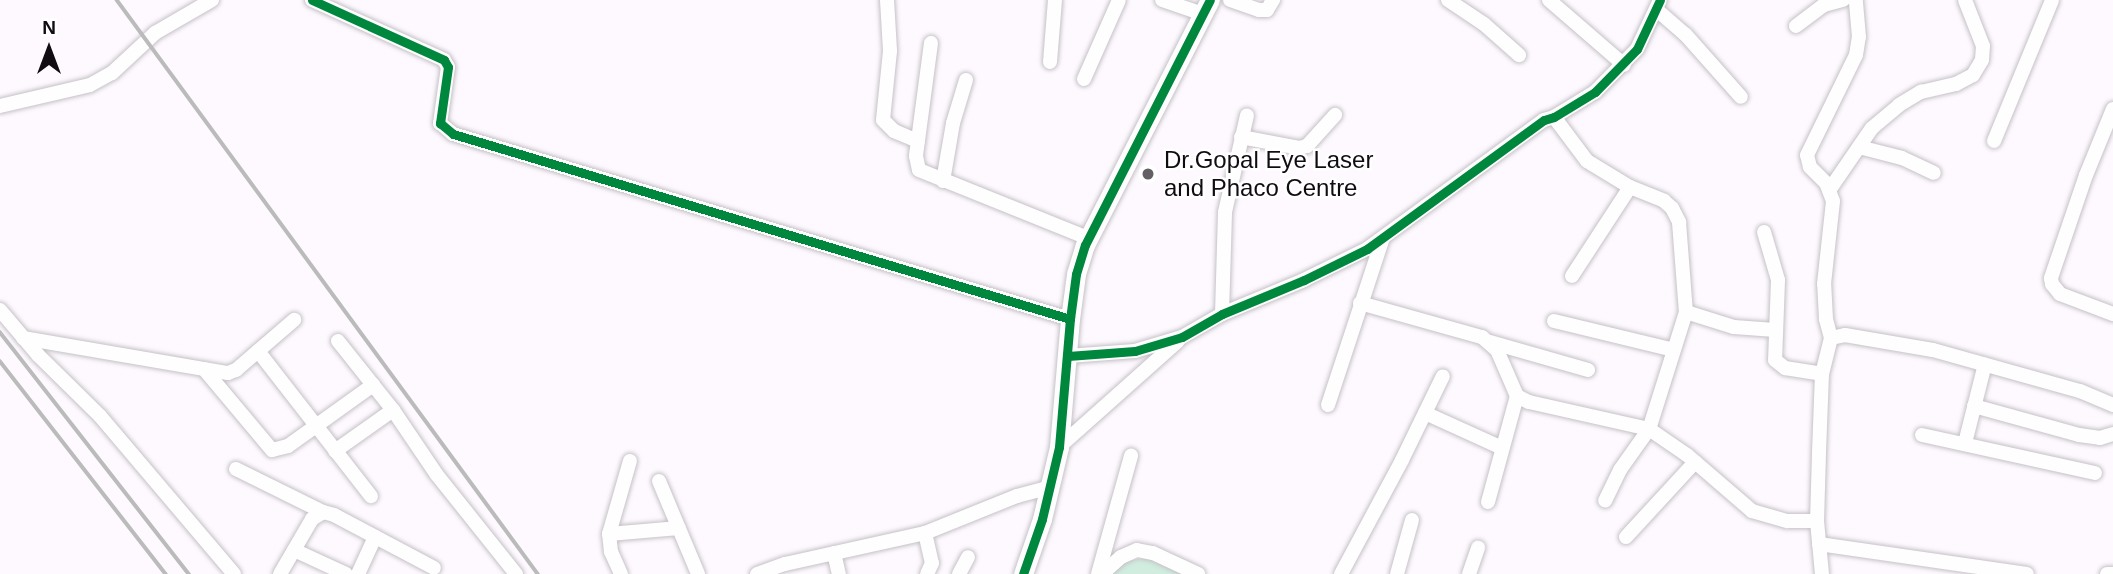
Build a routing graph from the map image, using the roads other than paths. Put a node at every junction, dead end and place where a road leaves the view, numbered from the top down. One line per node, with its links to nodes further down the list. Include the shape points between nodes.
1 (212, 0): 25 (street, via 155,33 113,73 90,85)
2 (312, 0): 47 (street, via 444,60 448,67 440,123 453,134)
3 (887, 0): 31 (street, via 890,51 883,120 894,131)
4 (1055, 0): 20 (street)
5 (1119, 0): 22 (street)
6 (1162, 0): 16 (street)
7 (1230, 0): 8 (street, via 1259,10 1267,10)
8 (1273, 0)
9 (1448, 0): 19 (street)
10 (1549, 0): 21 (street)
11 (1843, 0): 17 (street, via 1824,5)
12 (1856, 0): 37 (street, via 1856,55 1807,155 1810,167)
13 (1965, 0): 33 (street, via 1983,46 1982,60 1973,75 1921,92 1899,105 1872,128)
14 (2052, 0): 32 (street)
15 (1658, 5): 21 (street); 24 (street)
16 (1206, 7): 40 (street)
17 (1796, 26)
18 (931, 43): 31 (street)
19 (1519, 55)
20 (1050, 62)
21 (1624, 65): 29 (street, via 1595,92)
22 (1084, 79)
23 (966, 80): 35 (street)
24 (1741, 97)
25 (0, 106)
26 (2113, 109): 46 (street, via 2051,278 2060,294)
27 (1247, 115): 30 (street)
28 (1335, 115): 30 (street, via 1307,146 1299,148)
29 (1554, 117): 36 (street, via 1587,161); 39 (street)
30 (1241, 137): 45 (street, via 1225,212)
31 (918, 141): 35 (street, via 919,170)
32 (1994, 141)
33 (1859, 147): 34 (street, via 1902,158); 37 (street)
34 (1934, 173)
35 (943, 181): 40 (street)
36 (1630, 187): 41 (street); 44 (street, via 1664,201 1676,215)
37 (1830, 189): 53 (street, via 1833,201 1824,303)
38 (1764, 232): 50 (street, via 1778,280)
39 (1384, 237): 42 (street); 45 (street, via 1304,280)
40 (1088, 238): 47 (street, via 1076,274)
41 (1572, 276)
42 (1360, 303): 55 (street, via 1456,328); 66 (street)
43 (0, 310): 52 (street)
44 (1686, 312): 50 (street, via 1734,327); 56 (street)
45 (1222, 314): 51 (street)
46 (2113, 314)
47 (1070, 319): 58 (street)
48 (293, 320): 57 (street)
49 (1554, 321): 56 (street)
50 (1775, 330): 62 (street, via 1778,365)
51 (1182, 337): 58 (street, via 1135,351); 76 (street)
52 (23, 338): 60 (street); 105 (street, via 100,416)
53 (1831, 338): 59 (street, via 1845,335); 62 (street)
54 (338, 341): 64 (street)
55 (1490, 342): 61 (street); 65 (street)
56 (1674, 350): 72 (street)
57 (258, 351): 60 (street, via 228,373); 71 (street)
58 (1068, 356): 76 (street)
59 (1985, 364): 67 (street); 68 (street)
60 (204, 369): 71 (street, via 267,448 279,450)
61 (1588, 370)
62 (1822, 374): 91 (street)
63 (1443, 376): 70 (street)
64 (373, 385): 69 (street); 71 (street)
65 (1517, 396): 72 (street); 77 (street)
66 (1328, 405)
67 (2113, 405)
68 (1974, 406): 73 (street, via 2078,435 2100,438); 75 (street)
69 (393, 410): 78 (street); 109 (street, via 437,475)
70 (1425, 413): 77 (street); 119 (street)
71 (316, 425): 78 (street)
72 (1649, 429): 81 (street); 87 (street)
73 (2113, 434)
74 (1922, 435): 75 (street)
75 (1965, 443): 83 (street)
76 (1059, 447): 85 (street)
77 (1503, 448): 88 (street)
78 (335, 451): 86 (street)
79 (1131, 456): 117 (street)
80 (630, 461): 94 (street)
81 (1695, 461): 91 (street, via 1752,511 1788,521); 96 (street)
82 (236, 469): 89 (street)
83 (2095, 473)
84 (659, 481): 92 (street)
85 (1051, 487): 93 (street); 116 (street)
86 (371, 496)
87 (1605, 500)
88 (1488, 502)
89 (323, 512): 95 (street); 99 (street, via 312,519)
90 (1412, 520): 120 (street)
91 (1817, 521): 97 (street)
92 (679, 528): 94 (street); 111 (street)
93 (925, 533): 100 (street); 114 (street, via 932,563)
94 (609, 534): 110 (street)
95 (375, 537): 102 (street); 108 (street)
96 (1626, 537)
97 (1819, 544): 103 (street); 122 (street)
98 (1478, 548): 121 (street)
99 (294, 550): 106 (street); 107 (street)
100 (834, 554): 112 (street); 113 (street)
101 (968, 557): 115 (street)
102 (434, 568)
103 (2018, 573)
104 (2113, 573): 123 (street)
105 (234, 574)
106 (280, 574)
107 (346, 574)
108 (358, 574)
109 (516, 574)
110 (621, 574)
111 (698, 574)
112 (757, 574)
113 (839, 574)
114 (927, 574)
115 (959, 574)
116 (1023, 574)
117 (1100, 574): 118 (street, via 1137,551)
118 (1198, 574)
119 (1341, 574)
120 (1397, 574)
121 (1469, 574)
122 (1822, 574)
123 (2107, 574)

